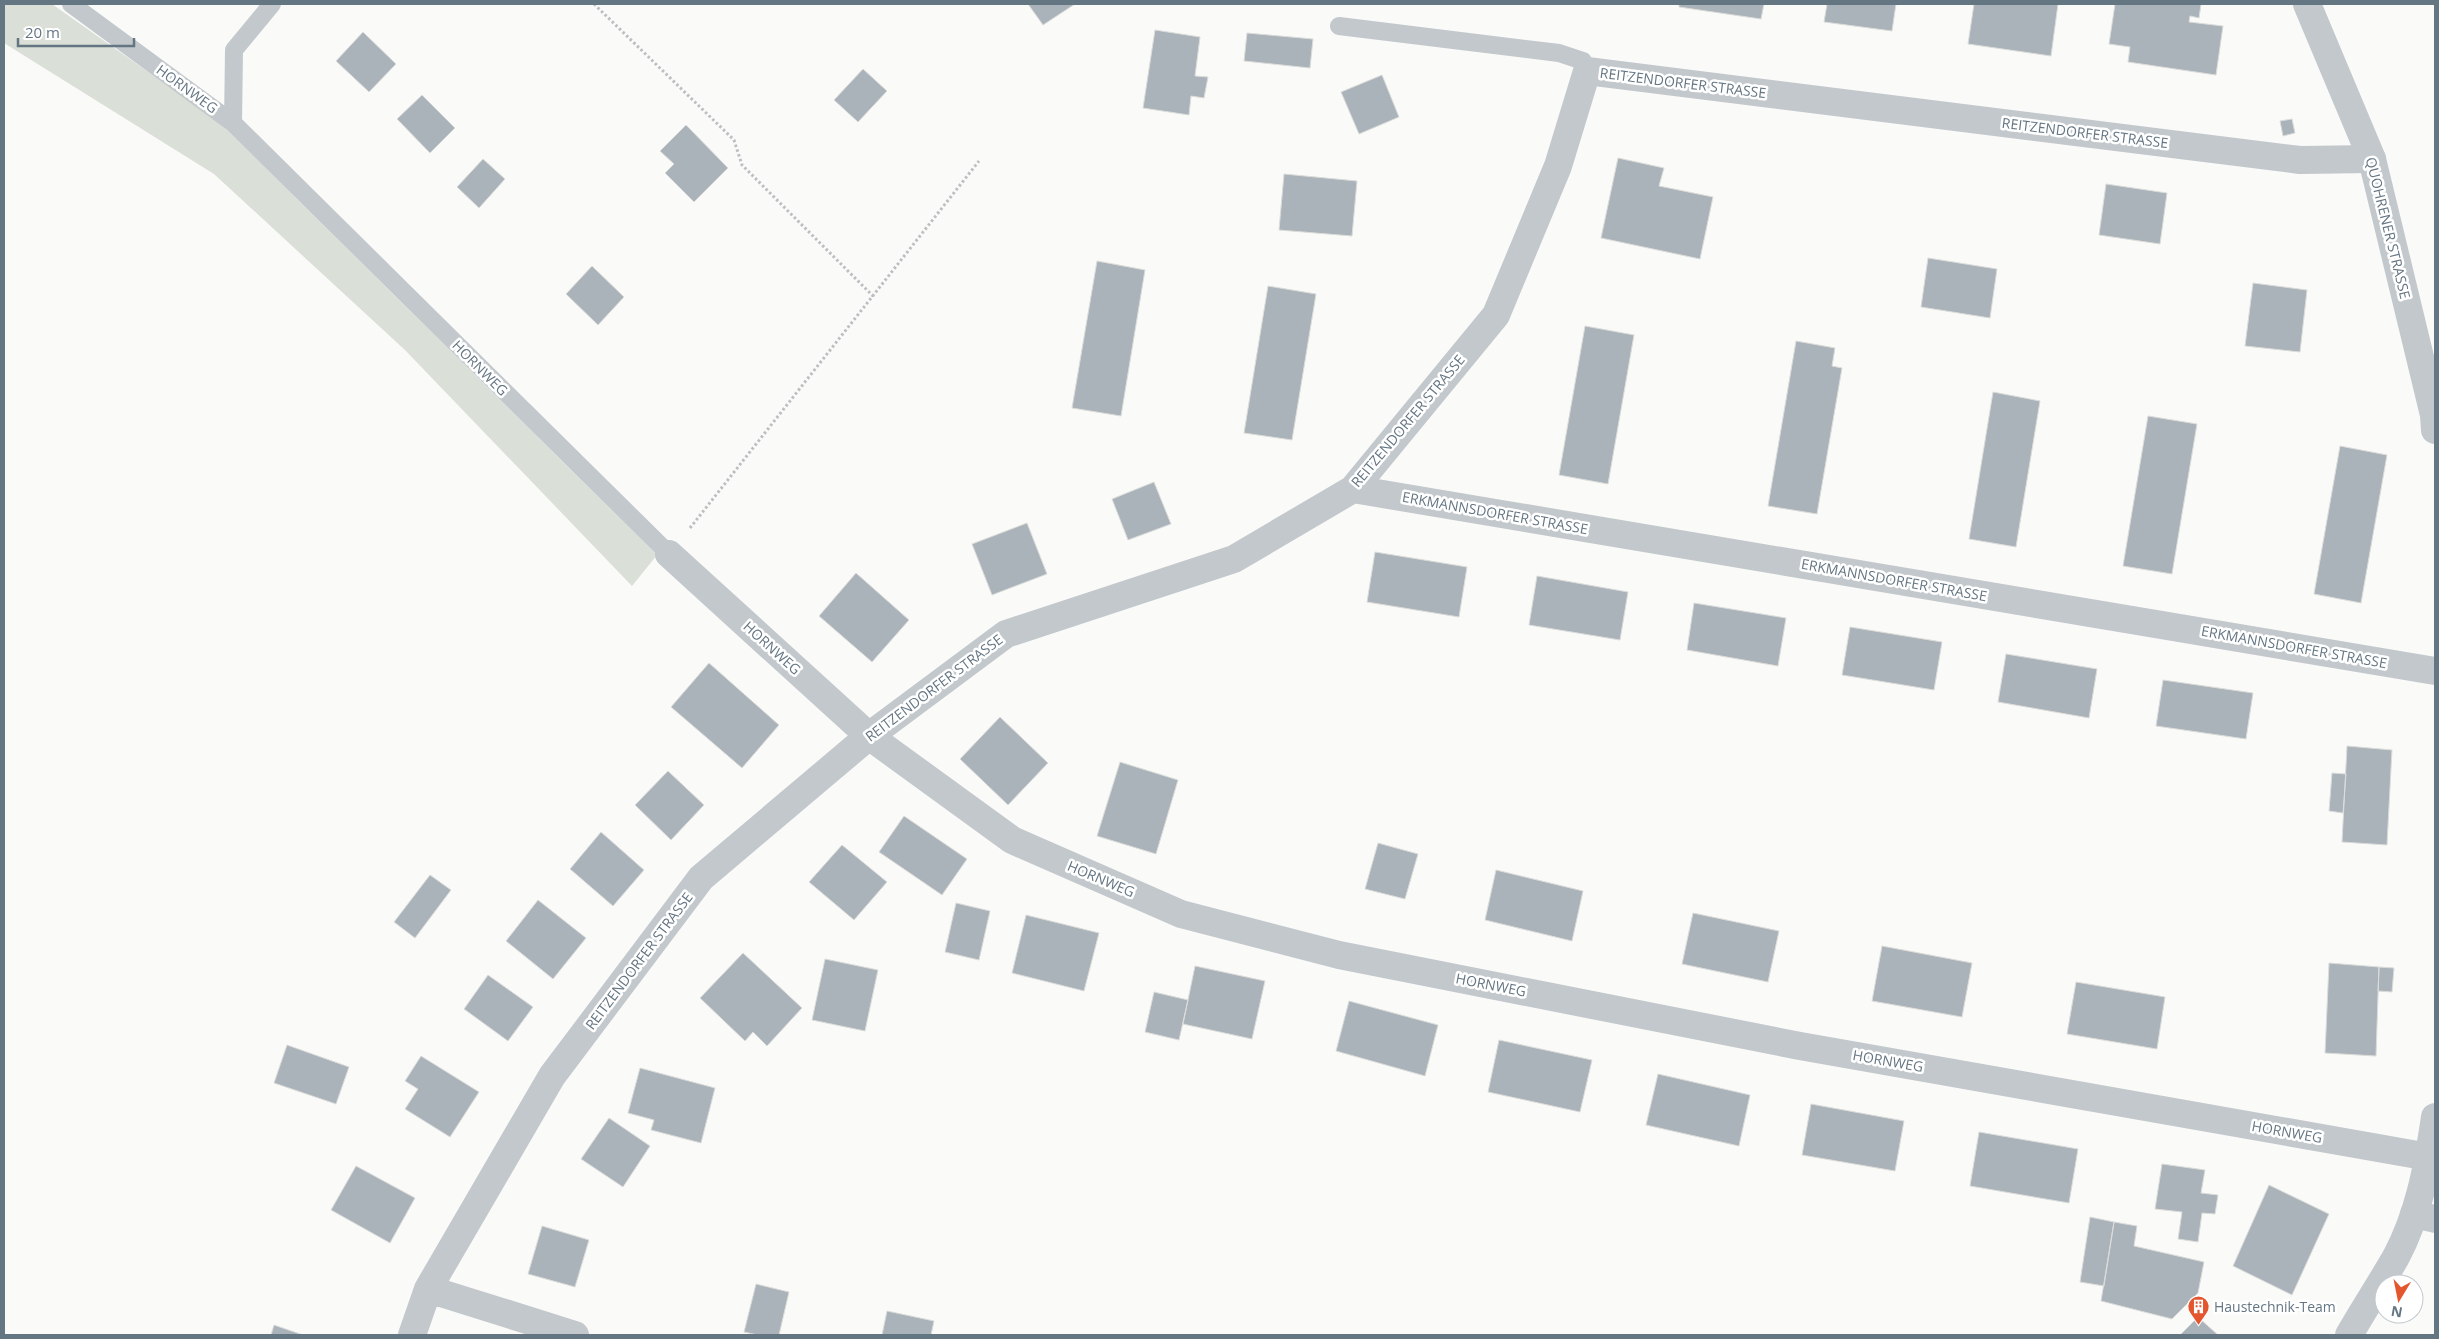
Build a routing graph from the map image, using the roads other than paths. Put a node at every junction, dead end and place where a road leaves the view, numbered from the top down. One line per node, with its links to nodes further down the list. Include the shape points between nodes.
1 (71, 4): 6 (lane, HORNWEG)
2 (272, 4): 6 (lane, via 234,50)
3 (2307, 4): 7 (street, QUOHRENER STRASSE)
4 (1339, 26): 5 (lane, via 1559,53 1583,61)
5 (1587, 71): 7 (street, REITZENDORFER STRASSE, via 2300,160); 9 (street, REITZENDORFER STRASSE, via 1558,166 1496,315)
6 (233, 123): 10 (lane, HORNWEG)
7 (2372, 159): 8 (street, QUOHRENER STRASSE)
8 (2435, 430)
9 (1354, 489): 11 (street, ERKMANNSDORFER STRASSE); 12 (street, REITZENDORFER STRASSE, via 1234,558 1006,634)
10 (669, 554): 12 (street, HORNWEG)
11 (2435, 671)
12 (869, 736): 14 (street, HORNWEG, via 1012,840 1181,914 1339,955 1800,1046); 16 (street, REITZENDORFER STRASSE, via 701,878 552,1076)
13 (2435, 1118): 14 (street)
14 (2429, 1157): 15 (street)
15 (2425, 1216): 19 (street, via 2396,1256)
16 (428, 1289): 17 (street, REITZENDORFER STRASSE); 18 (street)
17 (412, 1335)
18 (575, 1335)
19 (2349, 1335)

